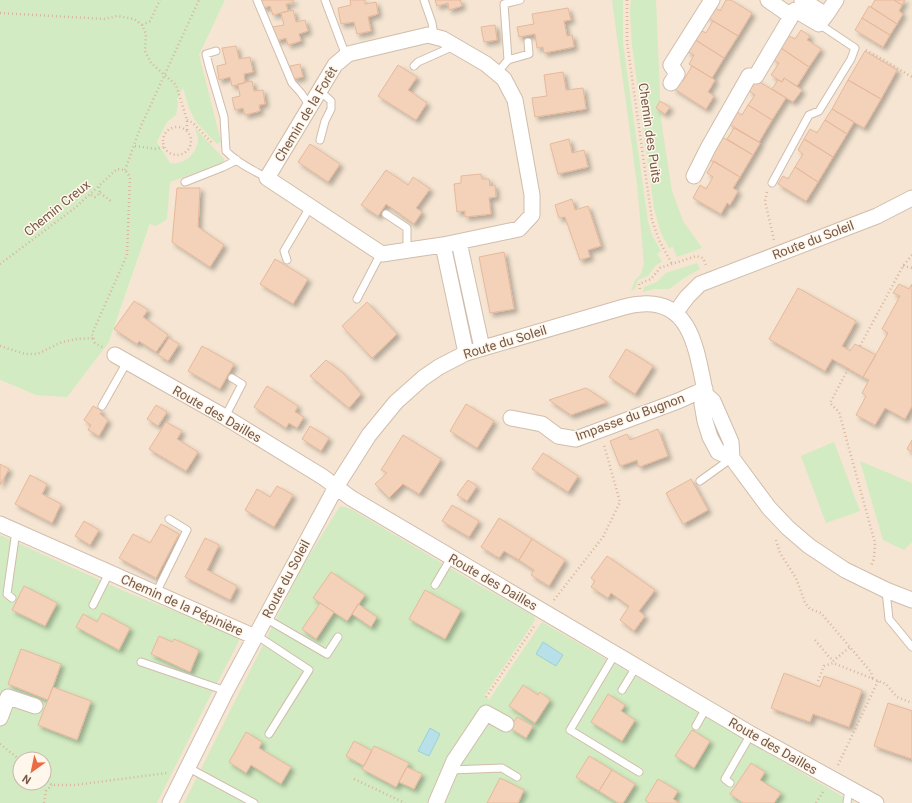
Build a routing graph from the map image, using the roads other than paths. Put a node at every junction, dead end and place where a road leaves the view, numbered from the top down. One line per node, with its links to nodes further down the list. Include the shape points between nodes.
1 (257, 0): 21 (lane, via 292,83)
2 (325, 0): 15 (lane)
3 (424, 0): 11 (lane)
4 (520, 0): 16 (lane, via 504,4)
5 (712, 0): 19 (street, via 671,65 677,74)
6 (768, 0): 9 (street)
7 (802, 0): 10 (street)
8 (836, 0): 10 (street)
9 (791, 16): 10 (street, via 795,10); 24 (street, via 756,76 749,76)
10 (823, 20): 27 (lane, via 854,48 851,59 819,111 809,115)
11 (434, 37): 13 (street, Chemin de la Forêt); 15 (street, Chemin de la Forêt, via 428,35)
12 (528, 42): 16 (lane, via 529,54)
13 (454, 46): 17 (lane); 18 (street, Chemin de la Forêt)
14 (216, 51): 23 (lane, via 206,54 224,117 226,151)
15 (346, 56): 20 (street, Chemin de la Forêt, via 335,65)
16 (508, 60): 18 (lane)
17 (414, 66)
18 (497, 73): 31 (street, Chemin de la Forêt, via 504,79 515,100 532,195 532,215 519,229)
19 (671, 83)
20 (320, 90): 21 (street, Chemin de la Forêt); 22 (lane, via 331,101 331,109)
21 (310, 106): 25 (street, Chemin de la Forêt)
22 (320, 140)
23 (237, 160): 25 (lane); 26 (lane)
24 (694, 176)
25 (267, 178): 29 (street)
26 (185, 182)
27 (772, 183)
28 (912, 198): 37 (street, Route du Soleil, via 877,216 712,278 700,284)
29 (310, 207): 34 (street); 35 (lane, via 284,251)
30 (386, 214): 33 (lane, via 407,228)
31 (459, 242): 32 (street, Chemin de la Forêt); 38 (street)
32 (443, 245): 33 (street, Chemin de la Forêt); 39 (street)
33 (407, 250): 34 (street, Chemin de la Forêt)
34 (381, 253): 36 (lane)
35 (287, 260)
36 (357, 300)
37 (676, 312): 38 (street, Route du Soleil, via 662,305 642,304 624,307); 42 (street, via 691,332)
38 (482, 348): 39 (street, Route du Soleil)
39 (466, 353): 48 (street, Route du Soleil, via 423,378 396,402 369,435)
40 (121, 358): 43 (lane); 44 (street, Route des Dailles)
41 (232, 378): 44 (lane, via 242,384)
42 (705, 392): 45 (street, Impasse du Bugnon, via 576,440 558,436 542,424); 46 (street, via 713,401 731,442)
43 (102, 406)
44 (225, 417): 48 (street, Route des Dailles)
45 (511, 418)
46 (732, 458): 47 (lane); 55 (street, via 769,508 788,528 809,546 845,570)
47 (700, 481)
48 (336, 487): 52 (street, Route des Dailles); 60 (street, Route du Soleil)
49 (169, 519): 56 (lane, via 187,530)
50 (0, 524): 51 (street, Chemin de la Pépinière)
51 (16, 531): 53 (street, Chemin de la Pépinière); 57 (lane, via 7,594)
52 (451, 558): 54 (lane); 64 (street, Route des Dailles)
53 (109, 573): 56 (street, Chemin de la Pépinière); 59 (lane, Chemin de la Pépinière)
54 (435, 585)
55 (886, 590): 58 (street); 63 (lane, via 890,619)
56 (156, 593): 61 (street, Chemin de la Pépinière)
57 (12, 598)
58 (911, 599)
59 (93, 605)
60 (265, 618): 61 (street, Route du Soleil); 62 (lane, via 327,654)
61 (255, 636): 68 (street, Route du Soleil); 74 (lane, via 309,670)
62 (338, 637)
63 (912, 647)
64 (615, 654): 66 (street, Route des Dailles); 78 (lane, via 570,730)
65 (140, 662): 68 (lane)
66 (636, 667): 67 (lane); 70 (street, Route des Dailles)
67 (622, 690)
68 (226, 691): 76 (street, Route du Soleil)
69 (35, 706): 71 (street, via 8,697)
70 (706, 708): 73 (lane); 75 (street, Route des Dailles)
71 (0, 718)
72 (506, 724): 77 (street, via 486,713 454,761)
73 (696, 726)
74 (269, 734)
75 (751, 734): 80 (lane, via 725,780); 81 (street, Route des Dailles)
76 (186, 770): 82 (street, Route du Soleil); 83 (lane)
77 (451, 770): 79 (lane, via 502,768); 84 (street)
78 (639, 772)
79 (517, 777)
80 (730, 783)
81 (848, 796): 85 (street, Route des Dailles)
82 (170, 803)
83 (254, 803)
84 (436, 803)
85 (876, 803)

